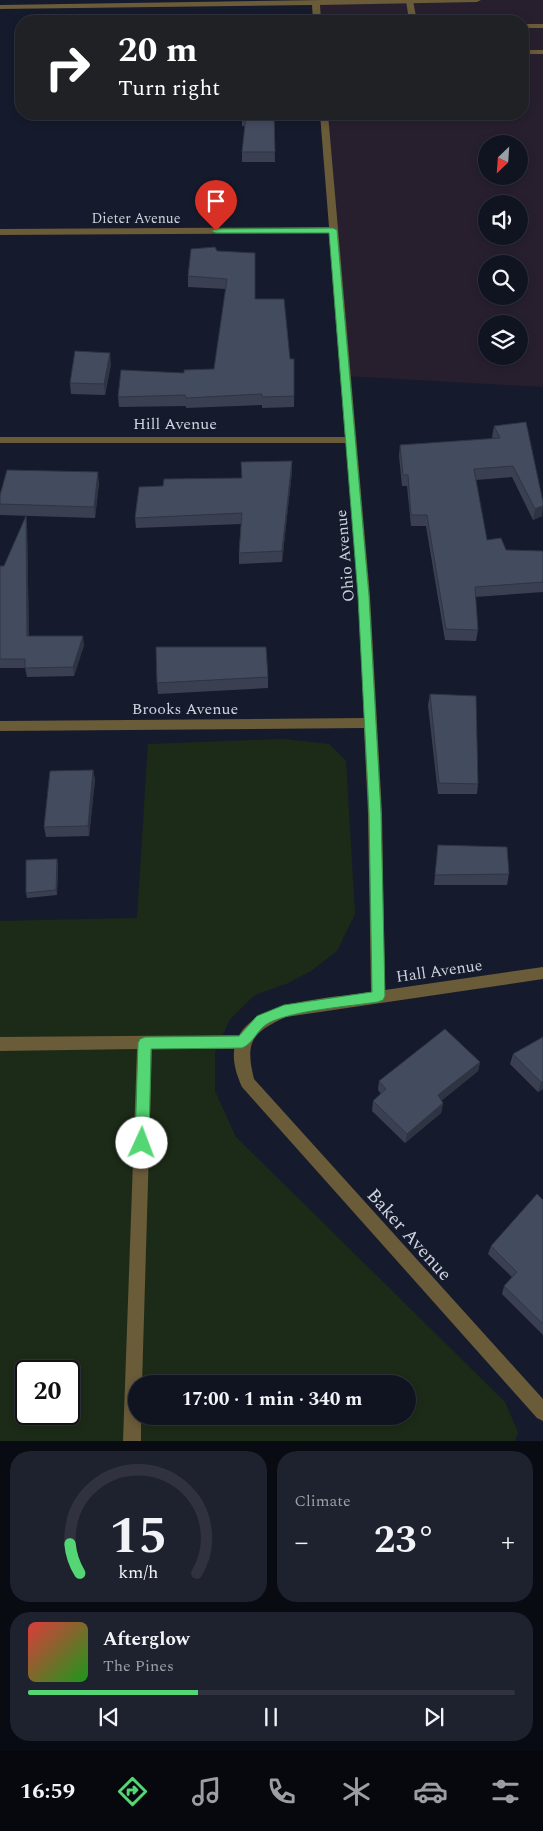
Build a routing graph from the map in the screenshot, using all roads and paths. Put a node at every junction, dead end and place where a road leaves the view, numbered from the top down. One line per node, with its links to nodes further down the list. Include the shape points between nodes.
1 (476, 0): 2 (street)
2 (408, 1): 3 (street); 6 (street)
3 (316, 3): 4 (street); 5 (street)
4 (0, 7)
5 (317, 15)
6 (412, 15)
7 (529, 26): 8 (street)
8 (543, 26)
9 (529, 52): 10 (street)
10 (543, 52)
11 (324, 120): 12 (street, Ohio Avenue)
12 (333, 230): 13 (street, Dieter Avenue); 15 (street, Ohio Avenue)
13 (0, 232)
14 (0, 440): 15 (street, Hill Avenue)
15 (350, 440): 16 (street, Ohio Avenue, via 364,596)
16 (370, 723): 17 (street, Brooks Avenue); 19 (street, Ohio Avenue)
17 (0, 726)
18 (543, 973): 19 (street, Hall Avenue)
19 (378, 996): 20 (street, Hall Avenue, via 284,1011 261,1020)
20 (242, 1042): 21 (street); 23 (street, Baker Avenue, via 247,1082)
21 (145, 1043): 22 (street); 24 (street)
22 (0, 1044)
23 (543, 1412)
24 (132, 1441)

